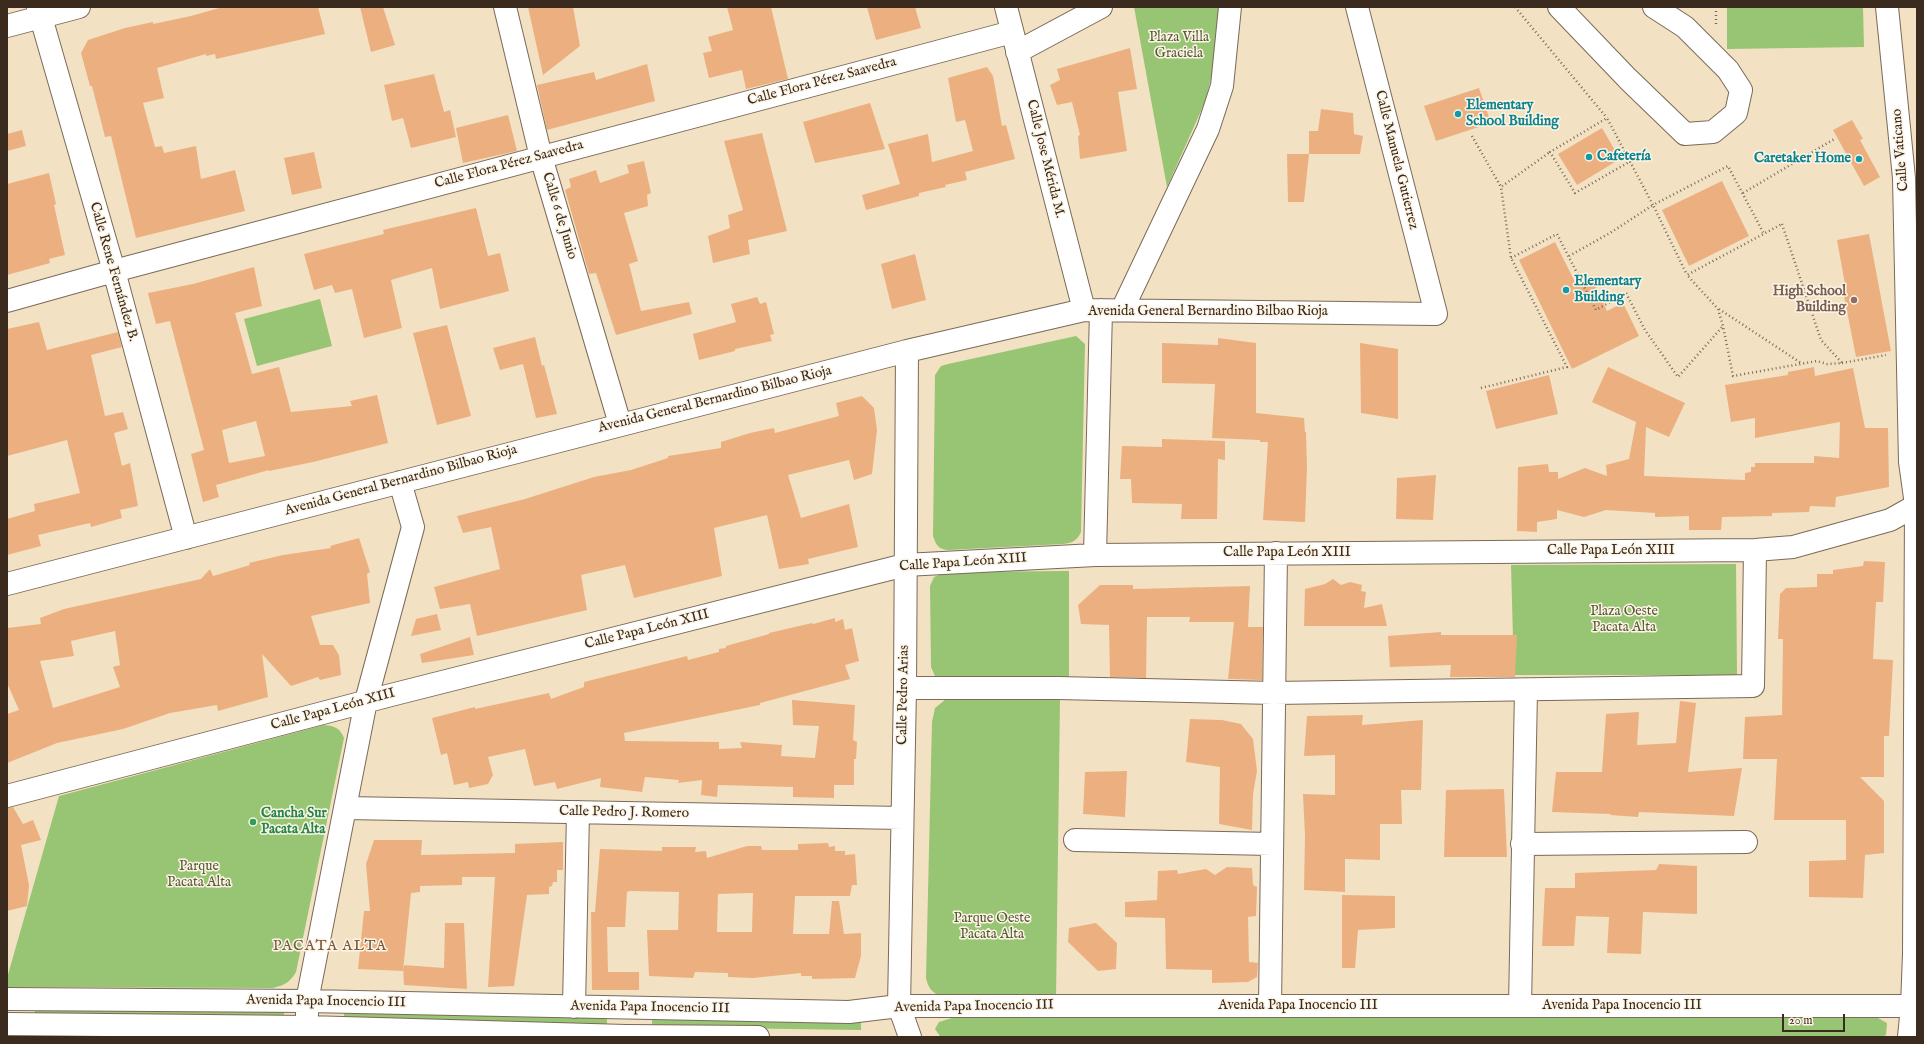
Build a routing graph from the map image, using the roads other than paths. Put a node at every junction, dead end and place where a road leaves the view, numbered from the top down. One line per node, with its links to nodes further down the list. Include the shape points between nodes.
1 (80, 7): 10 (street)
2 (505, 7): 13 (street, Calle 6 de Junio)
3 (1006, 7): 12 (street, Calle Jose Mérida M.)
4 (1100, 7): 12 (street, Calle Flora Pérez Saavedra)
5 (1230, 7): 16 (street, via 1222,86 1208,129)
6 (1357, 7): 17 (street, Calle Manuela Gutierrez)
7 (1559, 7): 8 (street, via 1685,134 1713,132 1736,112 1741,90 1728,70 1685,26)
8 (1654, 7)
9 (1887, 7): 20 (street, Calle Vaticano, via 1904,178)
10 (39, 12): 11 (street); 14 (street, Calle Rene Fernández B.)
11 (7, 26)
12 (1015, 42): 13 (street, Calle Flora Pérez Saavedra); 16 (street, Calle Jose Mérida M.)
13 (541, 156): 14 (street, Calle Flora Pérez Saavedra); 19 (street, Calle 6 de Junio)
14 (114, 271): 15 (street, Calle Flora Pérez Saavedra); 23 (street, Calle Rene Fernández B.)
15 (7, 301)
16 (1102, 310): 17 (street, Avenida General Bernardino Bilbao Rioja); 18 (street, Avenida General Bernardino Bilbao Rioja); 26 (street)
17 (1436, 314)
18 (907, 351): 19 (street, Avenida General Bernardino Bilbao Rioja); 27 (street, Calle Pedro Arias)
19 (620, 424): 21 (street, Avenida General Bernardino Bilbao Rioja)
20 (1914, 456): 22 (street, Calle Vaticano)
21 (400, 482): 23 (street, Avenida General Bernardino Bilbao Rioja); 32 (street, via 413,527)
22 (1917, 505): 24 (street, Calle Papa León XIII, via 1890,520 1793,547); 33 (street, Calle Vaticano)
23 (186, 538): 28 (street, Avenida General Bernardino Bilbao Rioja)
24 (1755, 550): 25 (street, Calle Papa León XIII); 30 (street, via 1753,686)
25 (1276, 552): 26 (street, Calle Papa León XIII); 31 (street)
26 (1095, 555): 27 (street, Calle Papa León XIII)
27 (905, 565): 29 (street, Calle Pedro Arias); 32 (street, Calle Papa León XIII)
28 (7, 584)
29 (904, 688): 31 (street); 37 (street, Calle Pedro Arias)
30 (1526, 690): 31 (street); 41 (street)
31 (1274, 692): 40 (street)
32 (366, 701): 34 (street, Calle Papa León XIII); 35 (street)
33 (1917, 702): 42 (street, Calle Vaticano)
34 (7, 796)
35 (346, 808): 36 (street, Calle Pedro J. Romero); 44 (street)
36 (578, 812): 37 (street, Calle Pedro J. Romero); 48 (street)
37 (902, 818): 45 (street, Calle Pedro Arias)
38 (1075, 840): 40 (street)
39 (1746, 842): 41 (street)
40 (1272, 844): 46 (street)
41 (1522, 844): 47 (street)
42 (1916, 954): 49 (street, Calle Vaticano)
43 (15, 999): 44 (street, Avenida Papa Inocencio III); 51 (street)
44 (307, 1001): 48 (street, Avenida Papa Inocencio III); 52 (street)
45 (899, 1006): 46 (street, Avenida Papa Inocencio III); 50 (street, Avenida Papa Inocencio III, via 849,1012); 55 (street, Calle Pedro Arias)
46 (1270, 1006): 47 (street, Avenida Papa Inocencio III)
47 (1520, 1006): 49 (street, Avenida Papa Inocencio III)
48 (574, 1007): 50 (street, Avenida Papa Inocencio III)
49 (1915, 1007): 56 (street, Calle Vaticano)
50 (626, 1008): 53 (street)
51 (15, 1024): 52 (street, Avenida Papa Inocencio III)
52 (308, 1032): 53 (street, Avenida Papa Inocencio III)
53 (626, 1037): 54 (street, Avenida Papa Inocencio III)
54 (758, 1037)
55 (910, 1037)
56 (1909, 1037)

